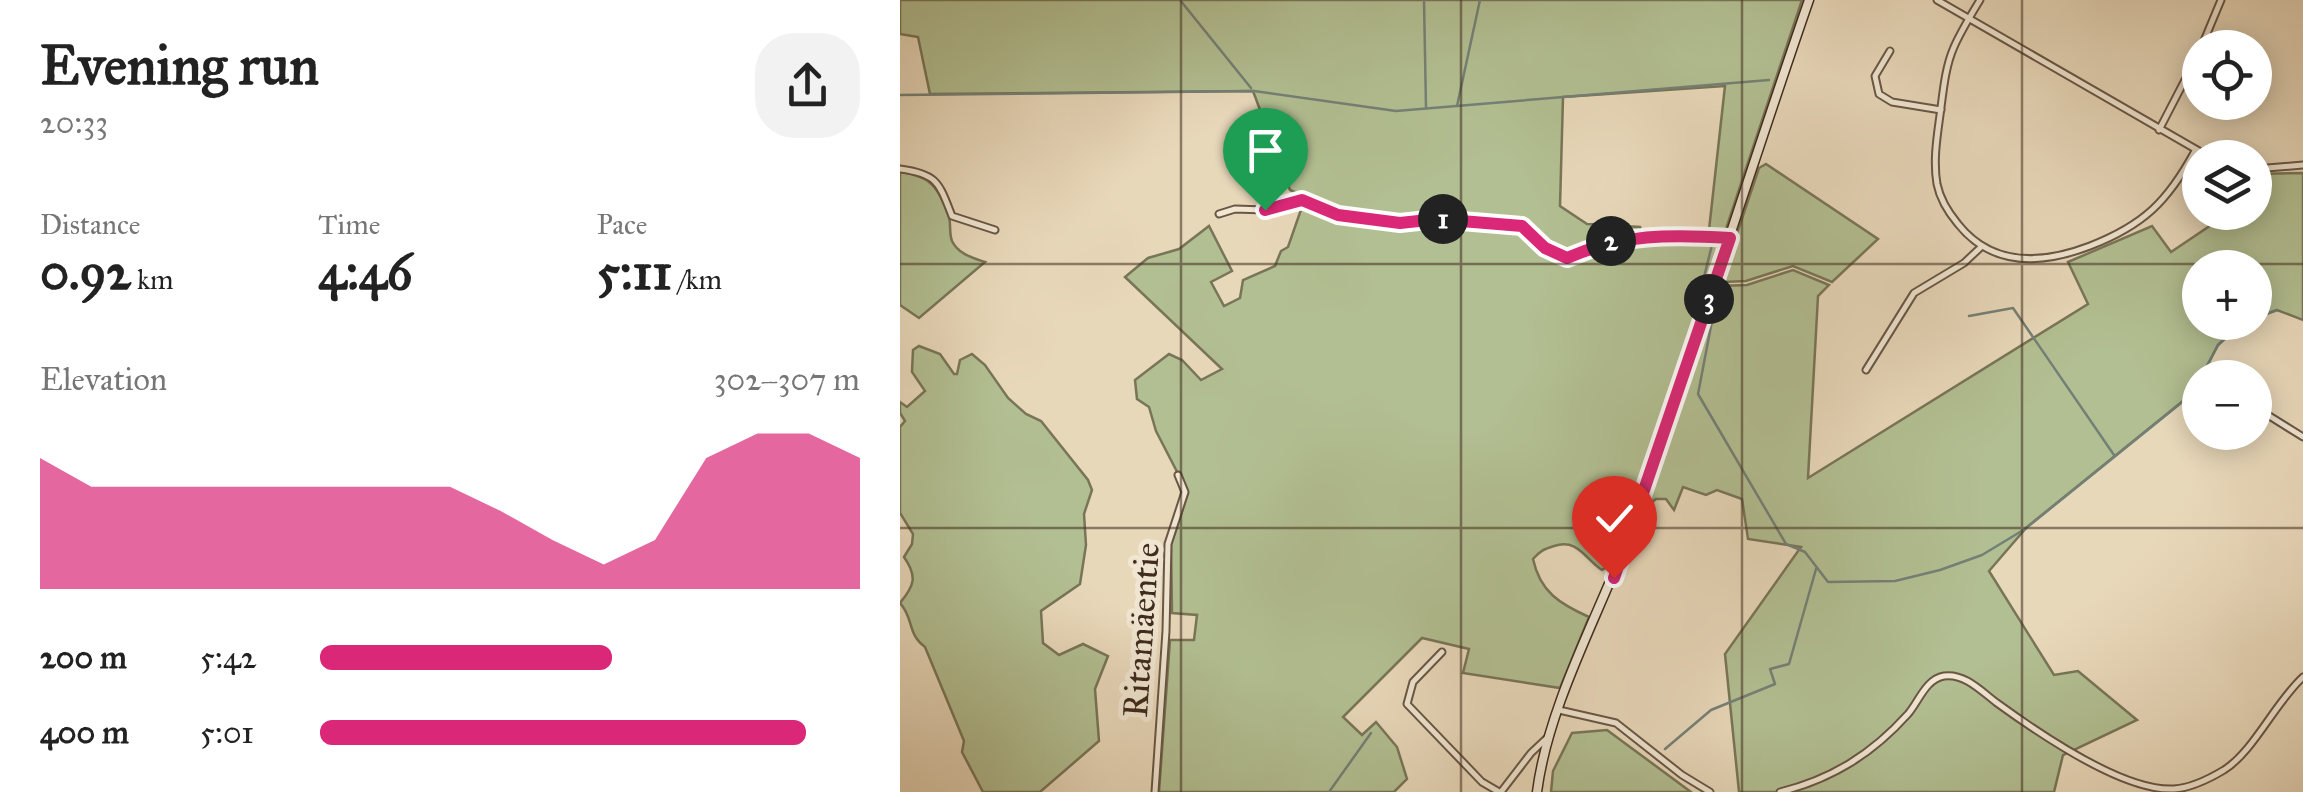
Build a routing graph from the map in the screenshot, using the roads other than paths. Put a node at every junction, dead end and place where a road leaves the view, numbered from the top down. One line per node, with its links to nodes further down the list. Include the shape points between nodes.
1 (1809, 0): 18 (main road)
2 (1938, 0): 5 (street)
3 (1980, 0): 5 (street)
4 (2222, 0): 6 (street)
5 (1969, 19): 9 (street, via 1953,49); 10 (street)
6 (2209, 30)
7 (1890, 51): 9 (street, via 1875,76 1879,94)
8 (2182, 85): 10 (street)
9 (1941, 110): 19 (street, via 1938,189 1949,213)
10 (2158, 130): 11 (street)
11 (2182, 143)
12 (2303, 165): 13 (street)
13 (2272, 168)
14 (900, 169): 17 (street, via 938,182 952,216)
15 (2182, 171): 19 (street, via 2164,200 2128,230 2072,253 2016,259)
16 (1219, 214): 18 (street, via 1302,200 1338,215 1400,223 1522,226 1567,258 1620,238)
17 (994, 230)
18 (1730, 238): 26 (main road, via 1626,544)
19 (1981, 248): 20 (street, via 1914,293)
20 (1866, 370)
21 (2272, 418): 22 (street)
22 (2303, 437)
23 (1178, 475): 28 (street, Ritamäentie, via 1185,492 1168,544)
24 (1442, 652): 29 (street, via 1413,682 1407,704 1482,782)
25 (2303, 677): 32 (street, via 2233,763 2179,789 2116,776 2047,738 1967,681 1948,676 1932,682 1904,718 1845,768)
26 (1558, 710): 27 (main road); 31 (street, via 1616,722)
27 (1550, 736): 29 (street); 30 (main road)
28 (1155, 792)
29 (1500, 792)
30 (1537, 792)
31 (1710, 792)
32 (1780, 792)

